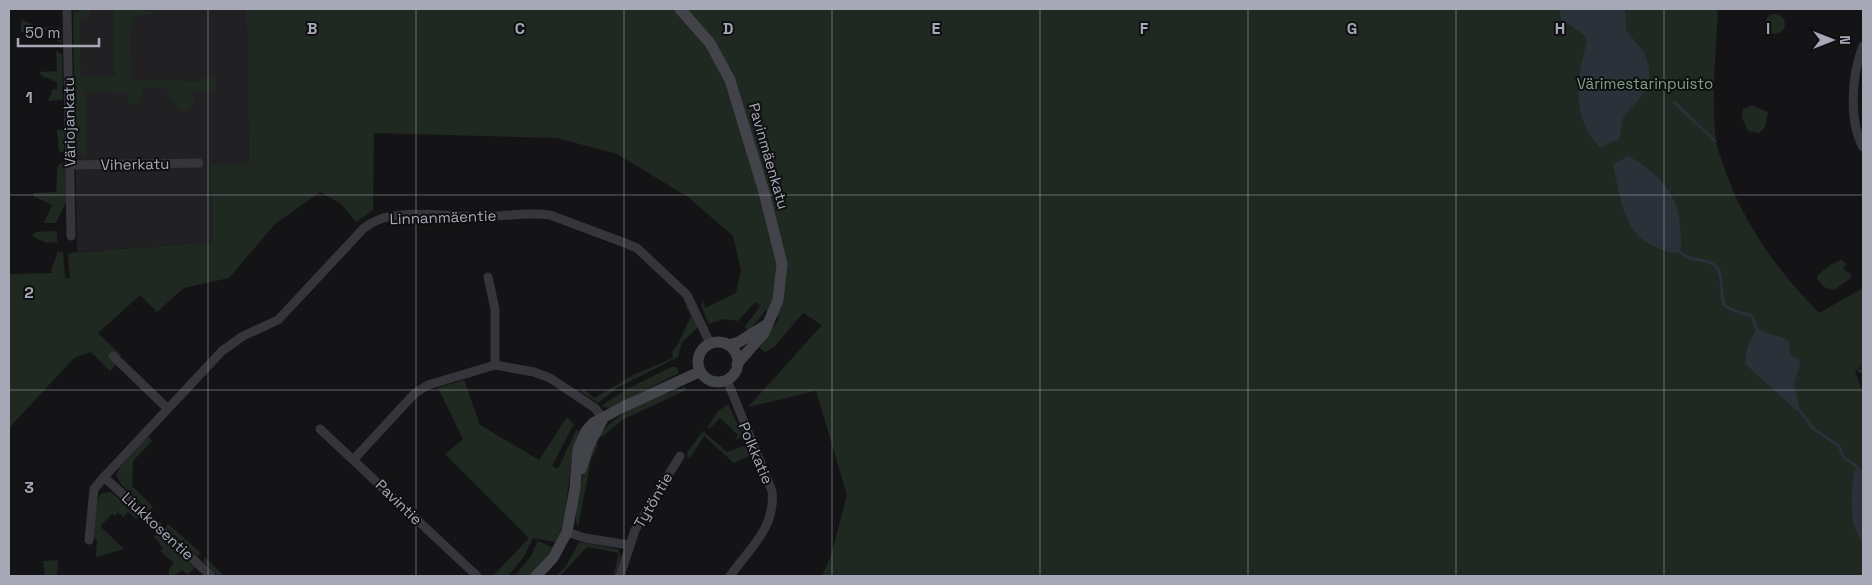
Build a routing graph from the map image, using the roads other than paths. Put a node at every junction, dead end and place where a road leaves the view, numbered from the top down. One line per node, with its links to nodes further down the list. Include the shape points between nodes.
1 (67, 9): 6 (street, Väriojankatu)
2 (680, 9): 9 (street, Pavinmäenkatu, via 710,43 730,80 779,247 781,287)
3 (1863, 46): 4 (street, via 1853,88 1855,115)
4 (1863, 147)
5 (199, 163): 6 (street, Viherkatu)
6 (70, 165): 7 (street, Väriojankatu)
7 (71, 236)
8 (488, 277): 14 (street, via 495,309)
9 (766, 325): 11 (street, via 743,340); 13 (street, Pavinmäenkatu, via 764,333)
10 (710, 343): 11 (street); 15 (street, via 701,351); 17 (street, Linnanmäentie, via 687,295 641,252 625,243 538,213 400,216 373,222 363,229 278,320 233,343)
11 (728, 345): 13 (street, via 736,354)
12 (113, 356): 17 (street)
13 (737, 364): 16 (street, via 733,376)
14 (496, 365): 18 (street, via 550,378 595,408); 21 (street, via 428,385 415,393)
15 (699, 372): 16 (street, via 713,381); 18 (street)
16 (727, 380): 30 (street, Polkkatie, via 772,491 773,502 768,525)
17 (167, 408): 22 (street, Linnanmäentie)
18 (604, 419): 23 (street, via 593,424 578,449)
19 (320, 429): 21 (street, Pavintie)
20 (680, 456): 25 (street, Tytöntie, via 654,495)
21 (354, 459): 27 (street, Pavintie)
22 (104, 476): 24 (street, Linnanmäentie, via 94,489); 26 (street, Liukkosentie)
23 (567, 532): 25 (street); 28 (street, via 553,558)
24 (89, 540)
25 (629, 545): 29 (street, Tytöntie)
26 (211, 576)
27 (477, 576)
28 (536, 576)
29 (620, 576)
30 (730, 576)

